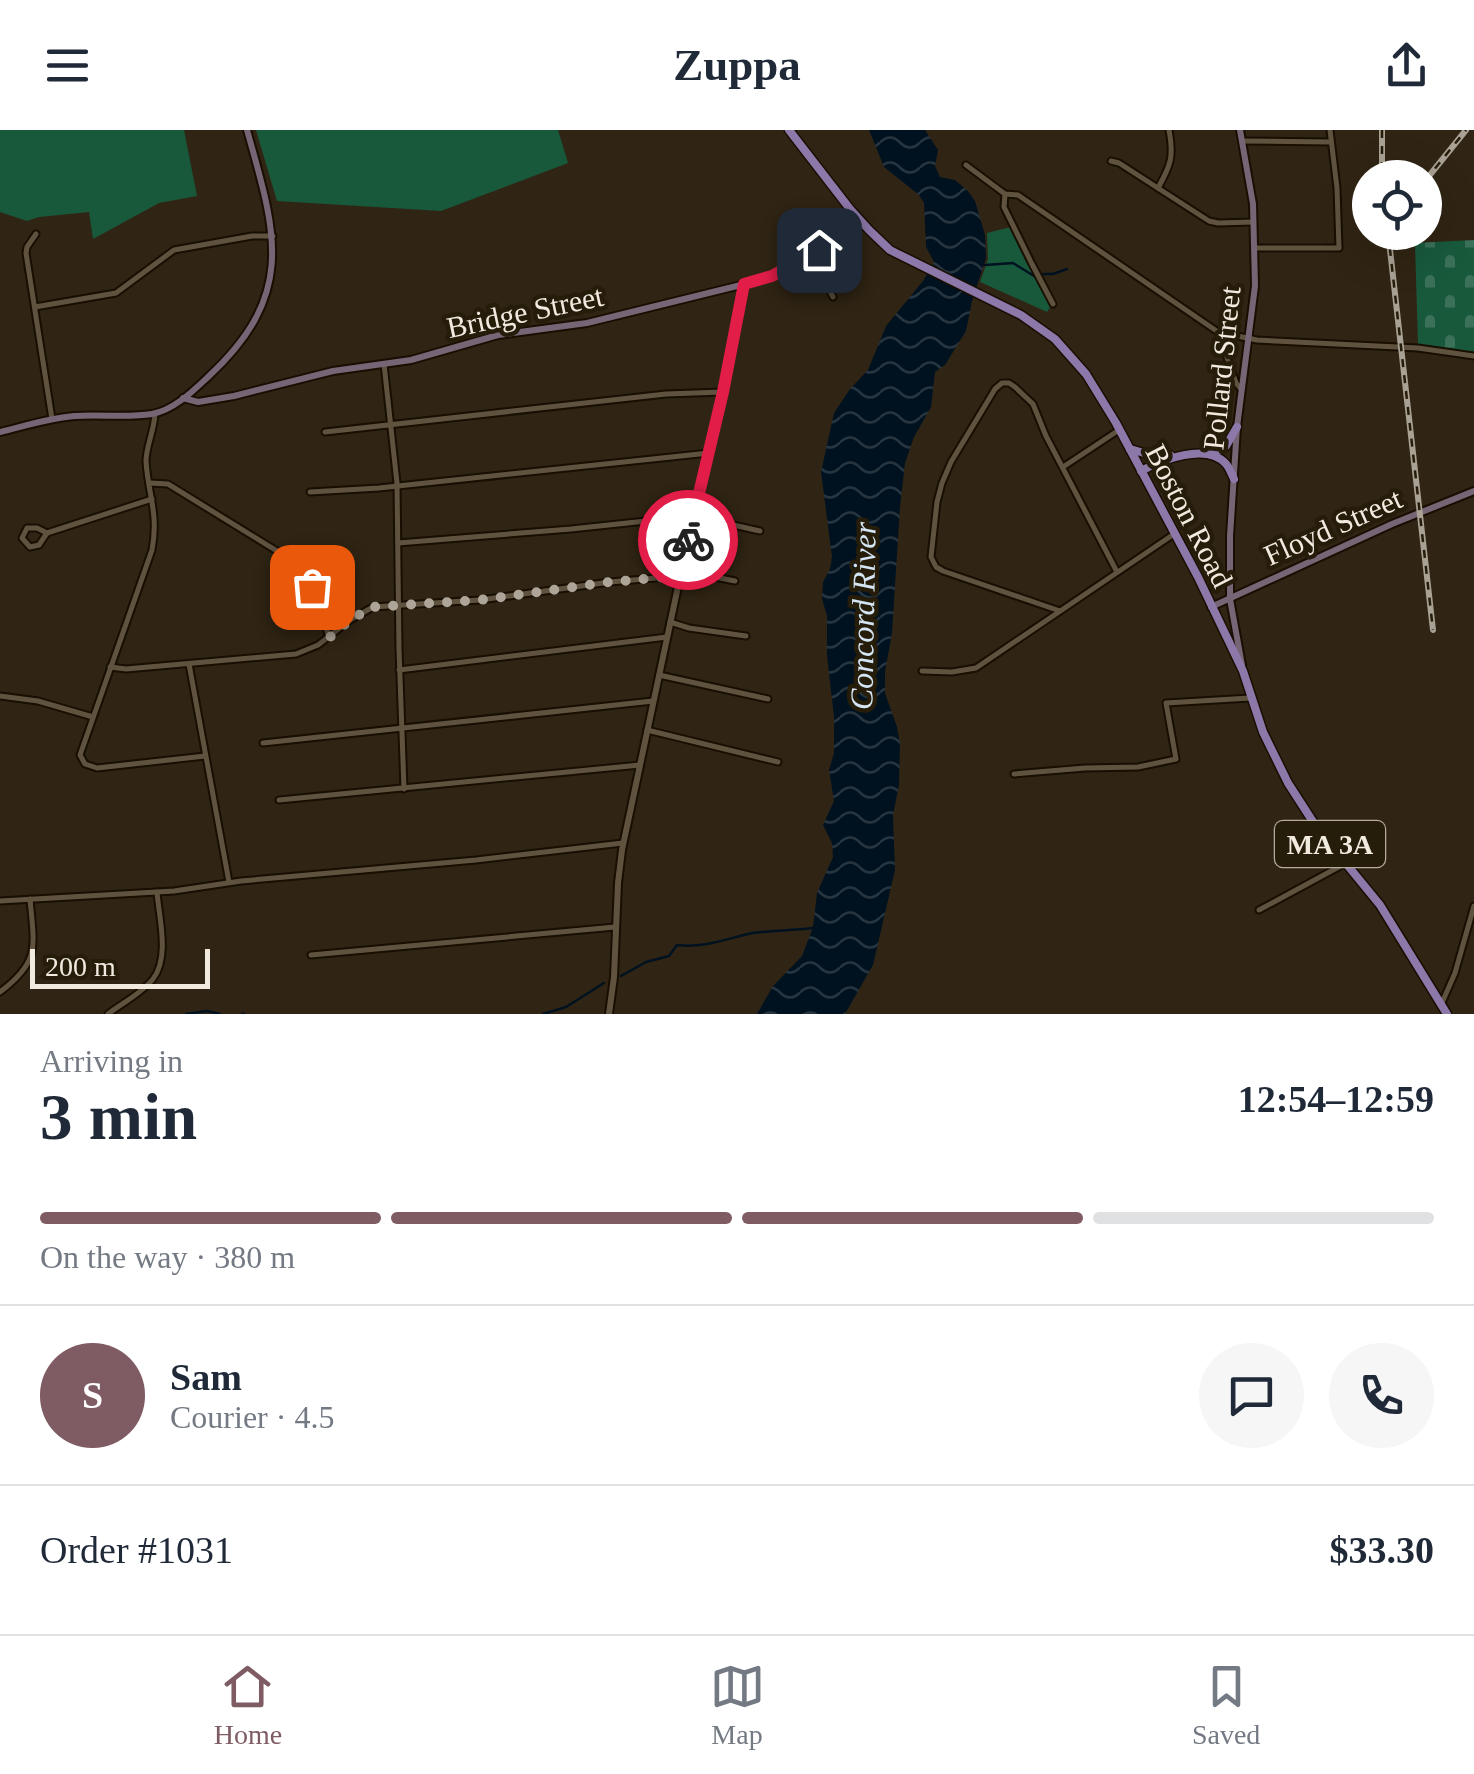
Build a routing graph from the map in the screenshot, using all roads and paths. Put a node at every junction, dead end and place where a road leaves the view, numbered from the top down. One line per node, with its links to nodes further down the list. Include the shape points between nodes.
1 (248, 130): 15 (main road)
2 (790, 130): 12 (main road, Boston Road / MA 3A)
3 (1169, 130): 10 (street, via 1170,167)
4 (1240, 130): 6 (main road, Pollard Street)
5 (1330, 130): 7 (street)
6 (1243, 141): 7 (street); 13 (main road, Pollard Street)
7 (1331, 142): 16 (street, via 1339,248)
8 (1111, 161): 10 (street)
9 (966, 164): 11 (street)
10 (1158, 188): 13 (street, via 1209,221)
11 (1005, 194): 20 (street, via 1004,207); 22 (street, via 1018,195)
12 (862, 222): 17 (main road, Bridge Street); 33 (main road, Boston Road / MA 3A, via 890,250 1042,329 1072,356)
13 (1254, 222): 16 (main road, Pollard Street)
14 (36, 234): 21 (street, via 26,250)
15 (273, 236): 21 (street, via 174,250 116,293); 28 (main road, via 268,283 252,326)
16 (1254, 248): 23 (main road, Pollard Street)
17 (811, 255): 18 (main road, Bridge Street); 19 (street)
18 (744, 284): 25 (main road, Bridge Street); 27 (street)
19 (834, 297)
20 (1052, 304)
21 (35, 307): 30 (street)
22 (1218, 332): 23 (street); 26 (street)
23 (1250, 337): 24 (street); 26 (main road, Pollard Street)
24 (1474, 356)
25 (384, 364): 28 (main road, Bridge Street, via 212,400); 31 (street)
26 (1241, 390): 32 (main road, Pollard Street)
27 (723, 392): 31 (street); 37 (street)
28 (184, 398): 29 (main road)
29 (154, 414): 30 (main road); 43 (street, via 146,459)
30 (52, 419): 34 (main road)
31 (390, 426): 35 (street); 44 (street)
32 (1237, 427): 38 (main road, via 1226,446); 42 (main road, Pollard Street)
33 (1120, 430): 36 (main road, Boston Road / MA 3A); 40 (street)
34 (0, 432)
35 (324, 432)
36 (1129, 448): 39 (main road); 41 (main road, Boston Road / MA 3A)
37 (709, 453): 44 (street); 48 (street)
38 (1208, 455): 39 (main road); 42 (main road, via 1226,463)
39 (1174, 456): 41 (main road)
40 (1063, 467): 53 (street); 61 (street, via 1033,404 1002,382 945,473 932,548 943,571)
41 (1141, 471): 51 (main road, Boston Road / MA 3A)
42 (1234, 478): 55 (main road, Pollard Street)
43 (150, 484): 47 (street); 64 (street, via 168,484 298,564 310,578)
44 (397, 486): 46 (street); 52 (street)
45 (1474, 491): 57 (main road, Floyd Street)
46 (310, 492)
47 (152, 499): 50 (street); 67 (street, via 152,550)
48 (693, 516): 49 (street); 52 (street); 54 (street)
49 (760, 531)
50 (46, 533): 50 (street, via 30,548 22,538 27,528)
51 (1174, 534): 53 (street); 60 (main road, Boston Road / MA 3A)
52 (398, 543): 59 (street)
53 (1118, 572): 61 (street)
54 (681, 573): 56 (street); 59 (street); 62 (street)
55 (1230, 579): 57 (main road); 58 (main road, Pollard Street)
56 (735, 581)
57 (1251, 589): 58 (main road, Floyd Street)
58 (1230, 599): 60 (main road, Floyd Street); 70 (main road, Pollard Street)
59 (398, 605): 64 (street, via 362,612); 68 (street)
60 (1211, 607): 70 (main road, Boston Road / MA 3A)
61 (1060, 611): 69 (street, via 976,668)
62 (670, 622): 63 (street); 65 (street)
63 (746, 636)
64 (330, 637): 66 (street, via 296,654)
65 (667, 637): 68 (street); 71 (street)
66 (188, 663): 67 (street); 80 (street)
67 (110, 666): 76 (street)
68 (400, 670): 77 (street)
69 (922, 671)
70 (1242, 671): 73 (main road, Boston Road / MA 3A)
71 (658, 675): 74 (street); 75 (street)
72 (0, 696): 76 (street)
73 (1250, 698): 83 (street, via 1166,703 1176,759); 87 (main road, Boston Road / MA 3A, via 1288,783)
74 (768, 699)
75 (653, 702): 77 (street); 78 (street)
76 (93, 717): 80 (street, via 81,750 90,767)
77 (402, 728): 79 (street); 84 (street)
78 (647, 730): 81 (street); 82 (street)
79 (263, 743)
80 (205, 756): 88 (street)
81 (778, 762)
82 (640, 765): 84 (street); 86 (street)
83 (1014, 774)
84 (404, 789): 85 (street)
85 (279, 800)
86 (623, 842): 88 (street); 94 (street)
87 (1346, 863): 93 (street); 97 (main road, Boston Road / MA 3A)
88 (230, 882): 89 (street)
89 (157, 892): 90 (street); 98 (street, via 160,968)
90 (30, 899): 91 (street); 96 (street, via 32,956)
91 (0, 902)
92 (1474, 906): 97 (street)
93 (1259, 910)
94 (615, 927): 95 (street); 99 (street)
95 (312, 955)
96 (0, 992)
97 (1442, 1005): 100 (main road, Boston Road / MA 3A)
98 (108, 1014)
99 (608, 1014)
100 (1447, 1014)

